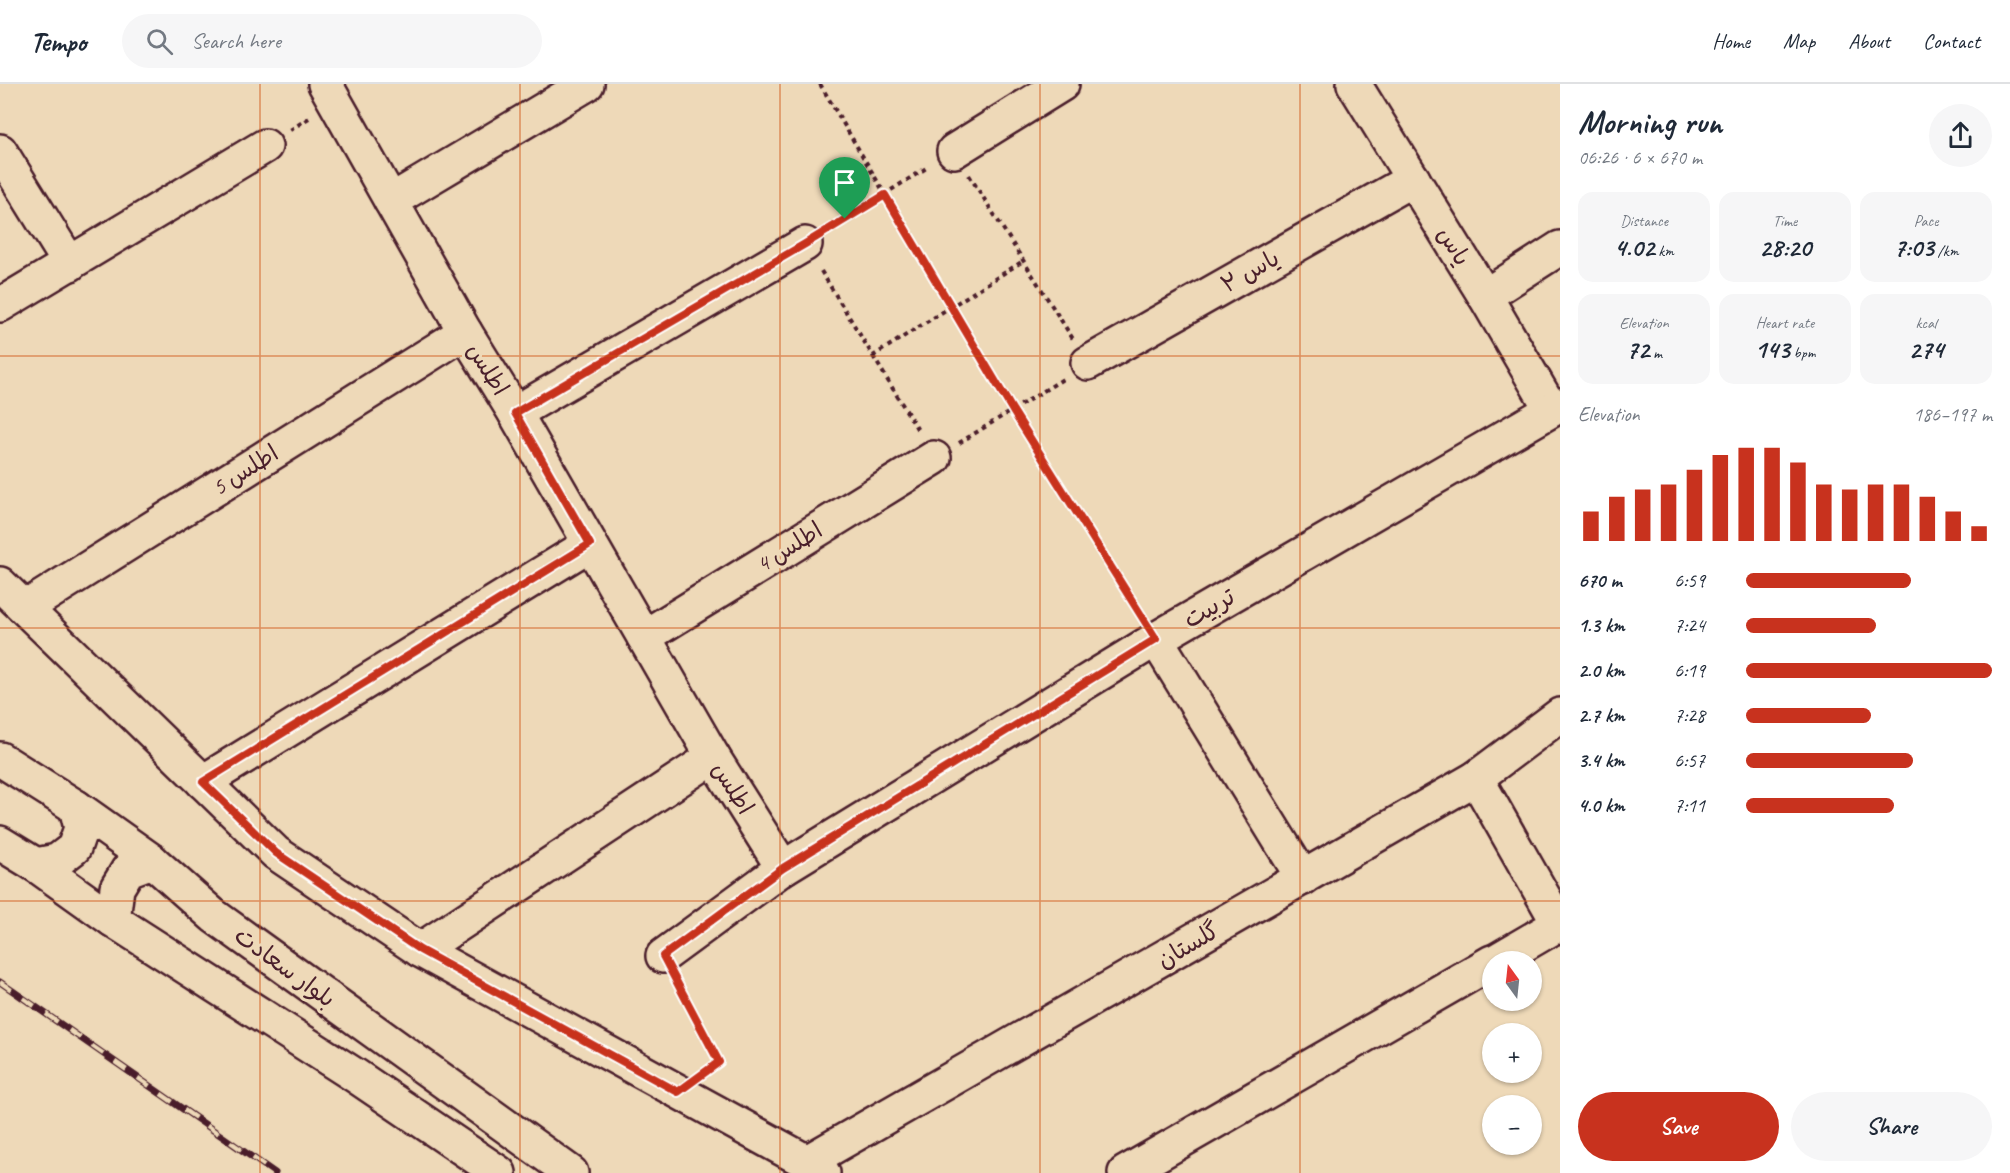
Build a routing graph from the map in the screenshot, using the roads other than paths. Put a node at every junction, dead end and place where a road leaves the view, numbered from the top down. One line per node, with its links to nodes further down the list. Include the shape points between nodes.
1 (587, 84): 9 (street)
2 (1062, 84): 7 (street)
3 (1354, 84): 8 (street, یاس)
4 (330, 93): 9 (street, اطلس)
5 (265, 146): 12 (street)
6 (0, 151): 12 (street)
7 (954, 151)
8 (1413, 180): 13 (street, یاس); 16 (street, یاس ۲)
9 (391, 201): 15 (street, اطلس)
10 (805, 244): 18 (street)
11 (1560, 248): 13 (street)
12 (70, 264): 14 (street)
13 (1485, 296): 17 (street, یاس)
14 (0, 305)
15 (465, 332): 18 (street, اطلس); 22 (street, اطلس 5)
16 (1088, 363)
17 (1556, 407): 24 (street, تربیت)
18 (515, 413): 20 (street, اطلس)
19 (934, 458): 23 (street, اطلس 4)
20 (590, 544): 23 (street, اطلس); 29 (street)
21 (0, 584): 22 (street)
22 (25, 608): 29 (street)
23 (644, 637): 26 (street, اطلس)
24 (1156, 639): 34 (street, تربیت); 35 (street)
25 (1560, 715): 28 (street, گلستان)
26 (713, 757): 34 (street, اطلس); 37 (street)
27 (0, 759): 30 (street, بلوار سعادت)
28 (1476, 778): 35 (street, گلستان); 38 (street, via 1559,924)
29 (203, 782): 37 (street, via 276,853)
30 (76, 807): 32 (street, بلوار سعادت); 33 (street, via 81,828 74,848 57,861)
31 (0, 843): 33 (street, بلوار سعادت)
32 (152, 861): 36 (street, via 128,870 117,888); 43 (street, بلوار سعادت, via 214,916)
33 (36, 865): 36 (street, بلوار سعادت)
34 (783, 868): 39 (street, تربیت)
35 (1304, 878): 41 (street, گلستان)
36 (113, 920): 42 (street, بلوار سعادت)
37 (420, 950): 41 (street, via 678,1092)
38 (1512, 951)
39 (663, 956)
40 (1482, 968): 44 (street)
41 (805, 1170)
42 (499, 1173)
43 (571, 1173)
44 (1125, 1173)

